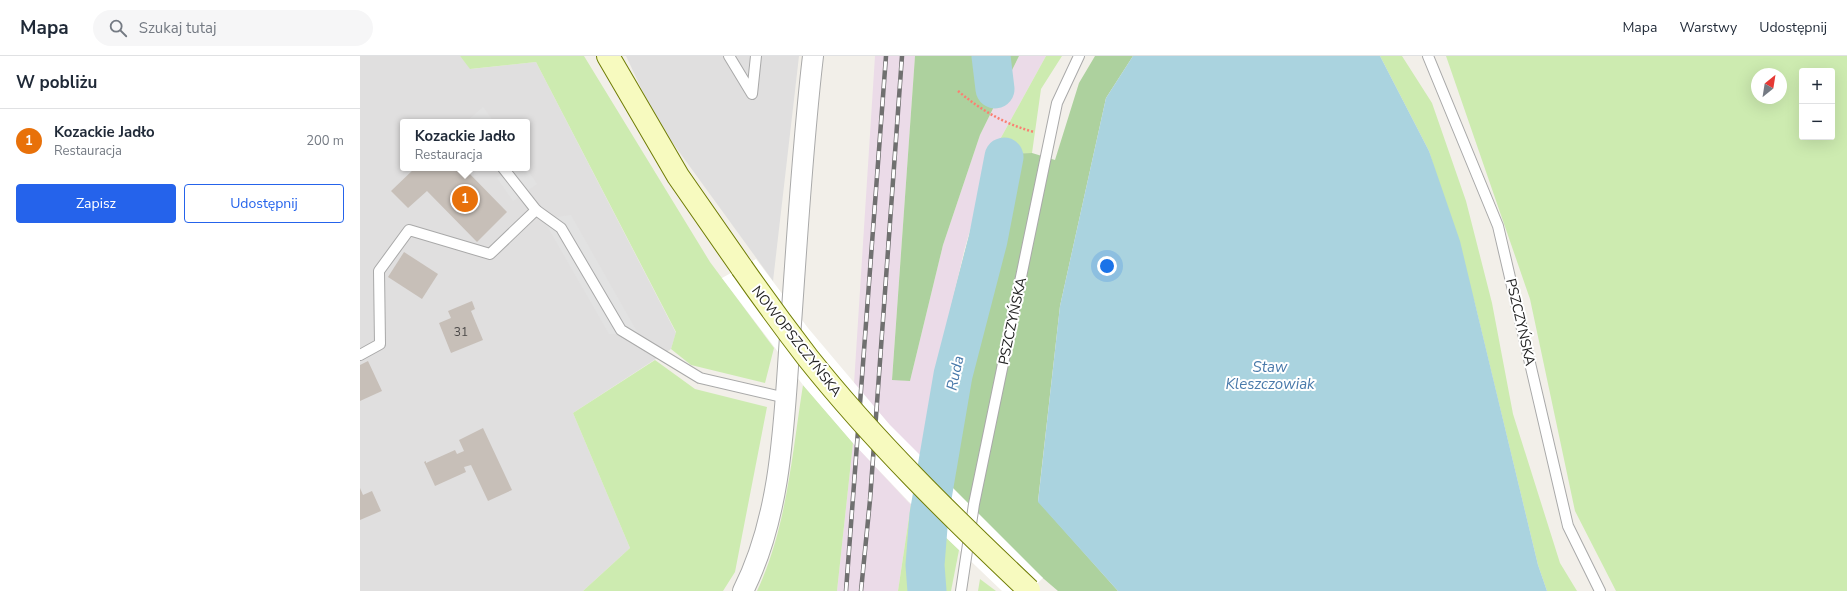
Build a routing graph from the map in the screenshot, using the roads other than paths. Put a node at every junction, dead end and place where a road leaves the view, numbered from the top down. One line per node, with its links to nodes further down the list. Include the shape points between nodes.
1 (608, 56): 13 (main road, NOWOPSZCZYŃSKA, bridge, via 678,176 809,359 869,429 937,501)
2 (729, 56): 3 (lane, via 752,94)
3 (756, 56)
4 (813, 56): 10 (street)
5 (1079, 56): 12 (lane, PSZCZYŃSKA, via 1057,103 974,504)
6 (1428, 56): 14 (lane, PSZCZYŃSKA, via 1498,226 1568,526)
7 (505, 171): 8 (lane)
8 (536, 210): 9 (lane, via 490,254 409,230 380,271 380,344); 10 (lane, via 561,228 621,330 700,378)
9 (360, 355)
10 (786, 398): 11 (street, via 771,507 761,545)
11 (743, 591)
12 (960, 591)
13 (1030, 591)
14 (1600, 591)

